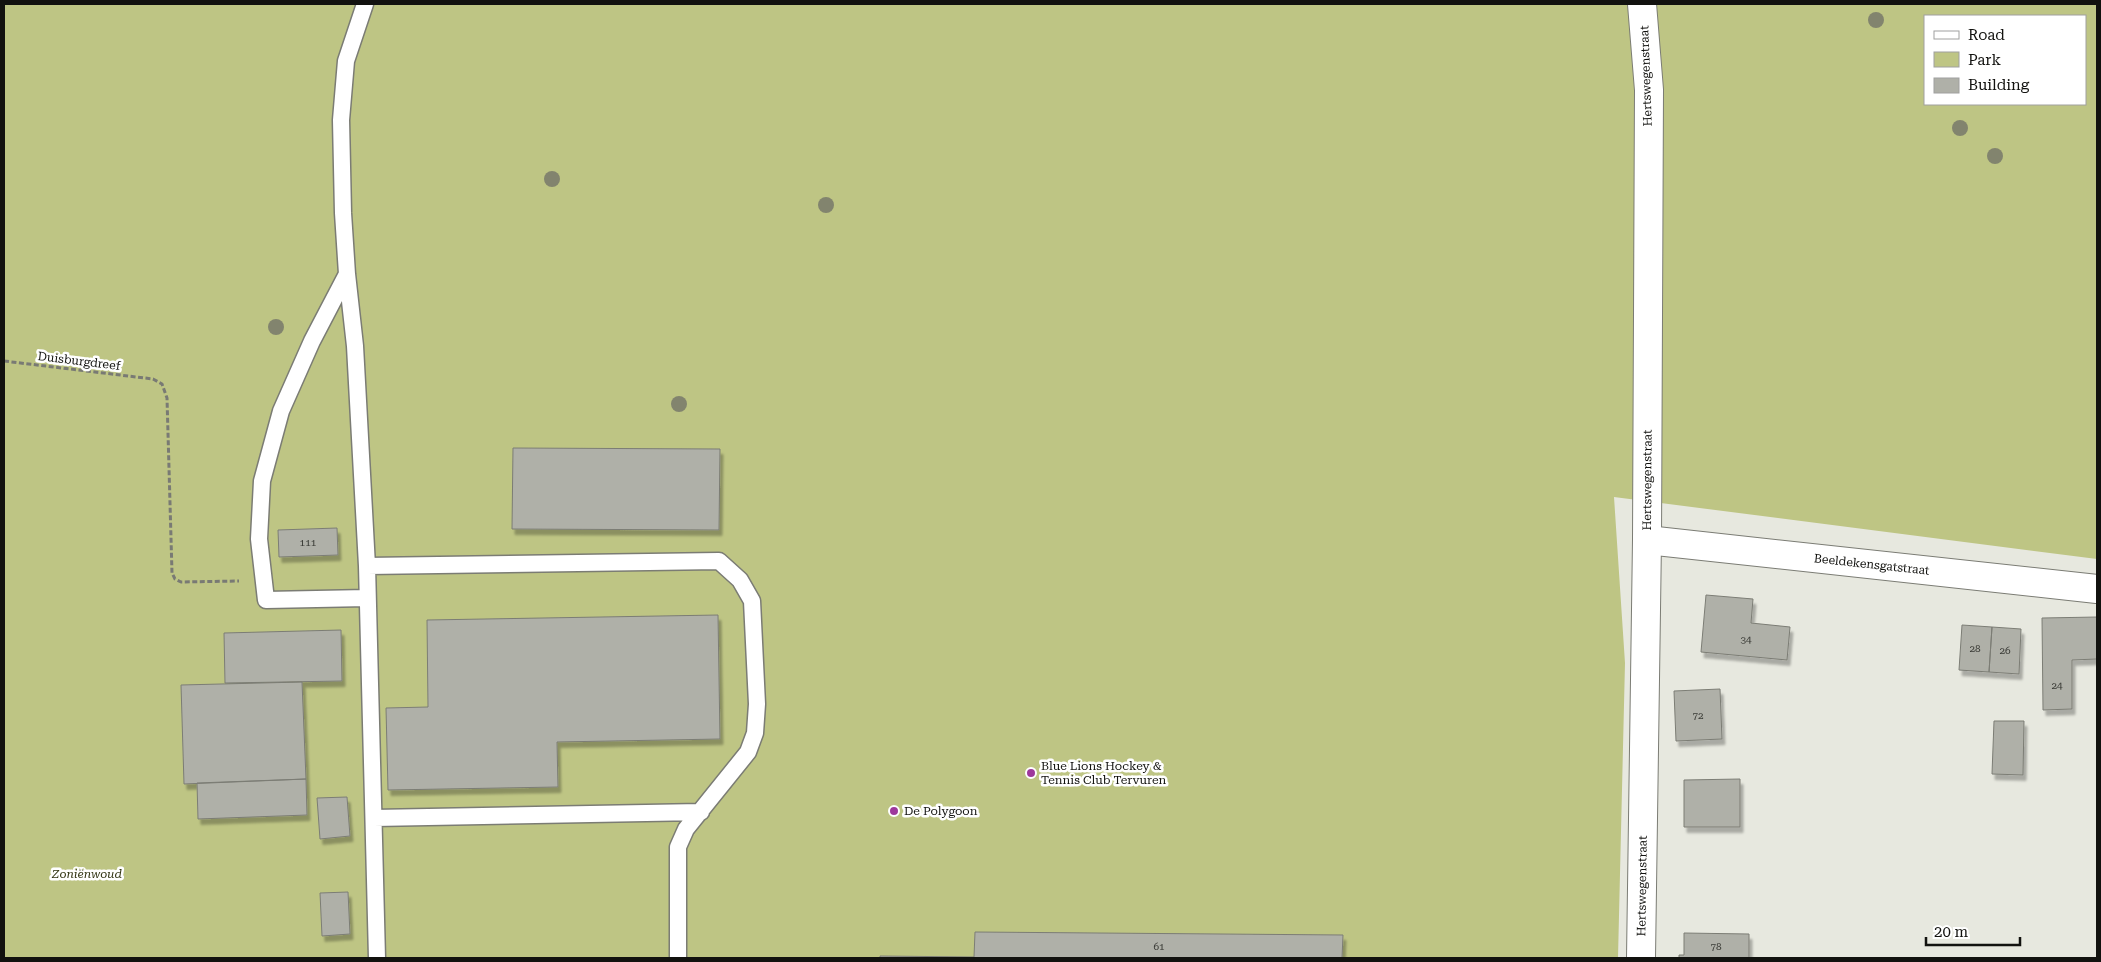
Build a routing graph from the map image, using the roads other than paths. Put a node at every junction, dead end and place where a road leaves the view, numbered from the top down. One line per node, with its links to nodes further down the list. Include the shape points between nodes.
1 (365, 4): 3 (lane, via 346,61 341,120)
2 (1642, 4): 4 (street, Hertswegenstraat, via 1649,90)
3 (347, 274): 5 (lane, via 355,346); 7 (lane, via 280,411 262,481 259,539 266,600)
4 (1647, 540): 6 (street, Beeldekensgatstraat); 12 (street, Hertswegenstraat)
5 (367, 566): 7 (lane); 8 (lane, via 719,561 740,580 752,601 757,704 755,733 748,752)
6 (2097, 589)
7 (368, 598): 9 (lane)
8 (701, 812): 9 (lane); 11 (lane, via 686,829 678,846)
9 (374, 818): 10 (lane)
10 (377, 958)
11 (678, 958)
12 (1641, 958)

